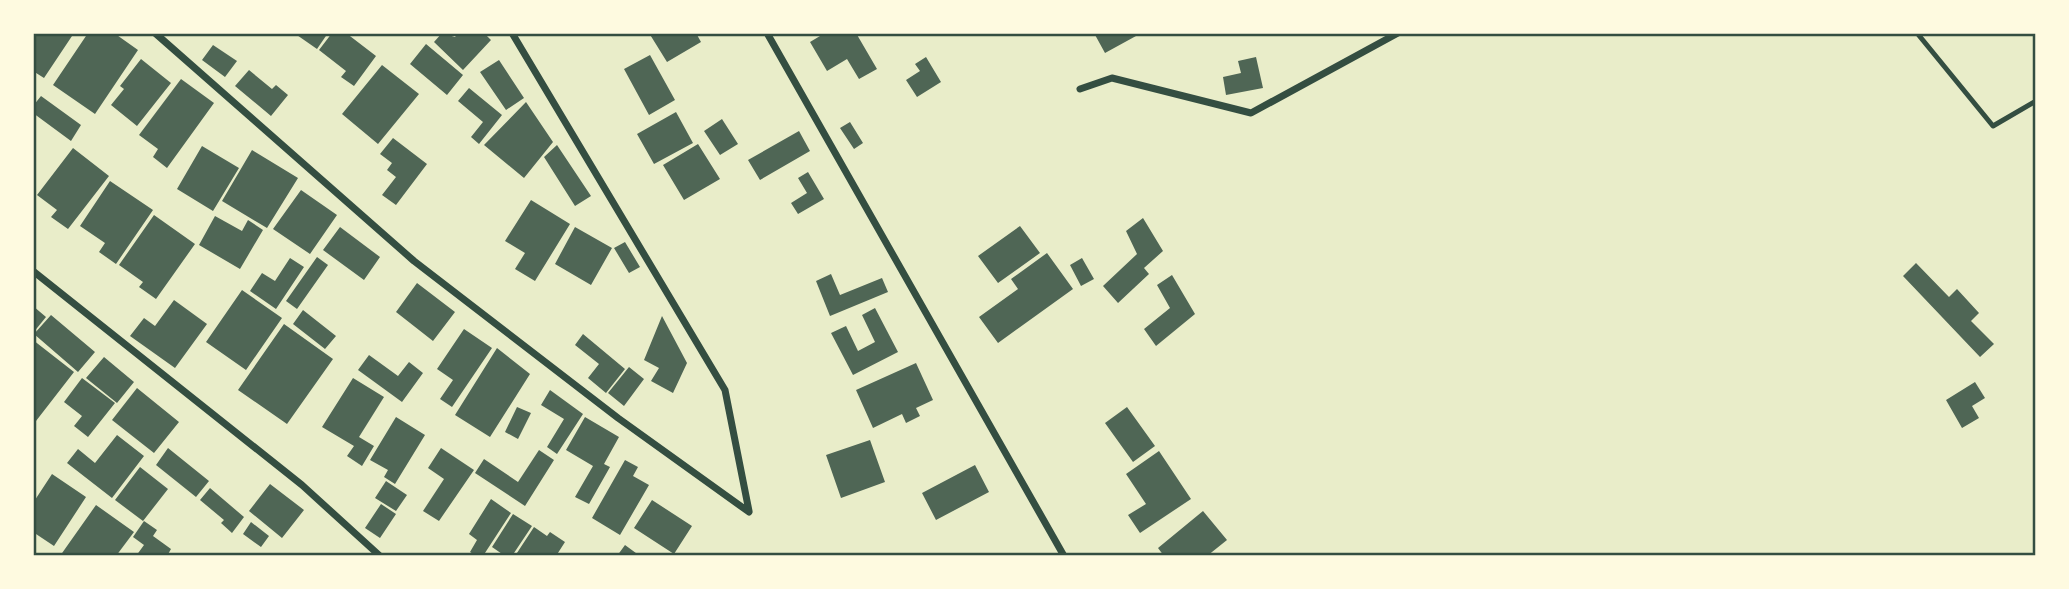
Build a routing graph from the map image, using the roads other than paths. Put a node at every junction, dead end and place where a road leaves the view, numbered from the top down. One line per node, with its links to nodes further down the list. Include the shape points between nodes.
1 (155, 33): 2 (street, via 414,261 749,512 725,390)
2 (512, 33)
3 (767, 33): 10 (street)
4 (1398, 33): 6 (street, via 1251,113 1112,78)
5 (1917, 33): 7 (lane, via 1993,126)
6 (1080, 89)
7 (2036, 101)
8 (33, 271): 9 (street, via 302,485)
9 (380, 556)
10 (1064, 556)

